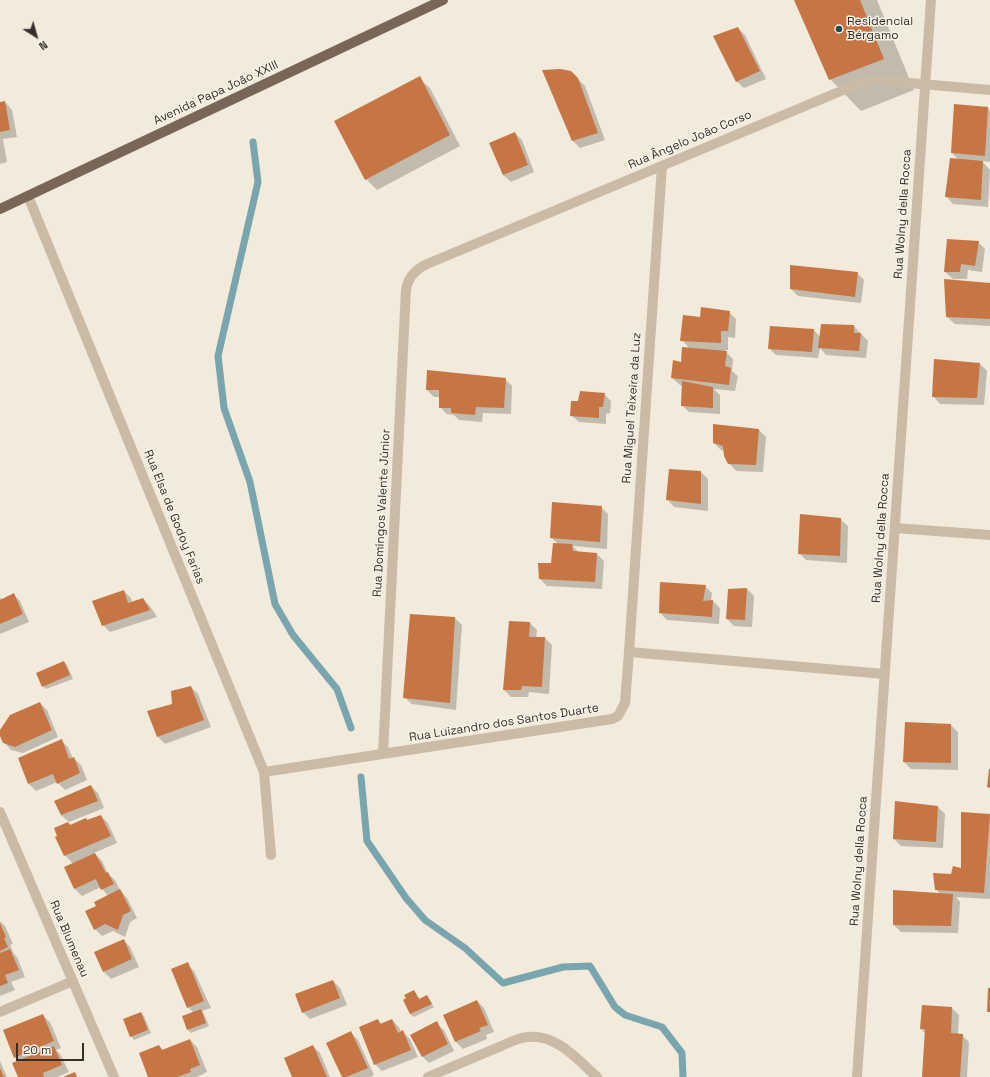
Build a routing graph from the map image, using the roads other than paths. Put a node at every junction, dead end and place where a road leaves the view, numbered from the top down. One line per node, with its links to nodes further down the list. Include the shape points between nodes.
1 (443, 0): 6 (main road, Avenida Papa João XXIII)
2 (931, 0): 3 (street, Rua Wolny della Rocca)
3 (925, 84): 4 (street, Rua Ângelo João Corso); 5 (street, Rua Ângelo João Corso, via 875,80 864,82); 9 (street, Rua Wolny della Rocca)
4 (990, 90)
5 (662, 166): 8 (street, Rua Ângelo João Corso, via 427,264 418,268); 11 (street, Rua Miguel Teixeira da Luz)
6 (28, 196): 7 (main road, Avenida Papa João XXIII); 14 (street, Rua Elsa de Godoy Farias)
7 (0, 209)
8 (412, 275): 13 (street, Rua Domingos Valente Júnior, via 407,282 406,290)
9 (895, 528): 10 (street); 12 (street, Rua Wolny della Rocca)
10 (990, 535)
11 (629, 652): 12 (street); 13 (street, Rua Luizandro dos Santos Duarte, via 625,703 618,716 612,719)
12 (885, 674): 22 (street, Rua Wolny della Rocca)
13 (383, 754): 14 (street, Rua Luizandro dos Santos Duarte)
14 (264, 772): 16 (street, Rua Elsa de Godoy Farias)
15 (0, 812): 17 (street, Rua Blumenau)
16 (271, 855)
17 (73, 981): 18 (street); 19 (street, Rua Blumenau)
18 (0, 1012)
19 (114, 1077)
20 (428, 1077): 21 (street, via 527,1037 540,1037 556,1042)
21 (597, 1077)
22 (857, 1077)

